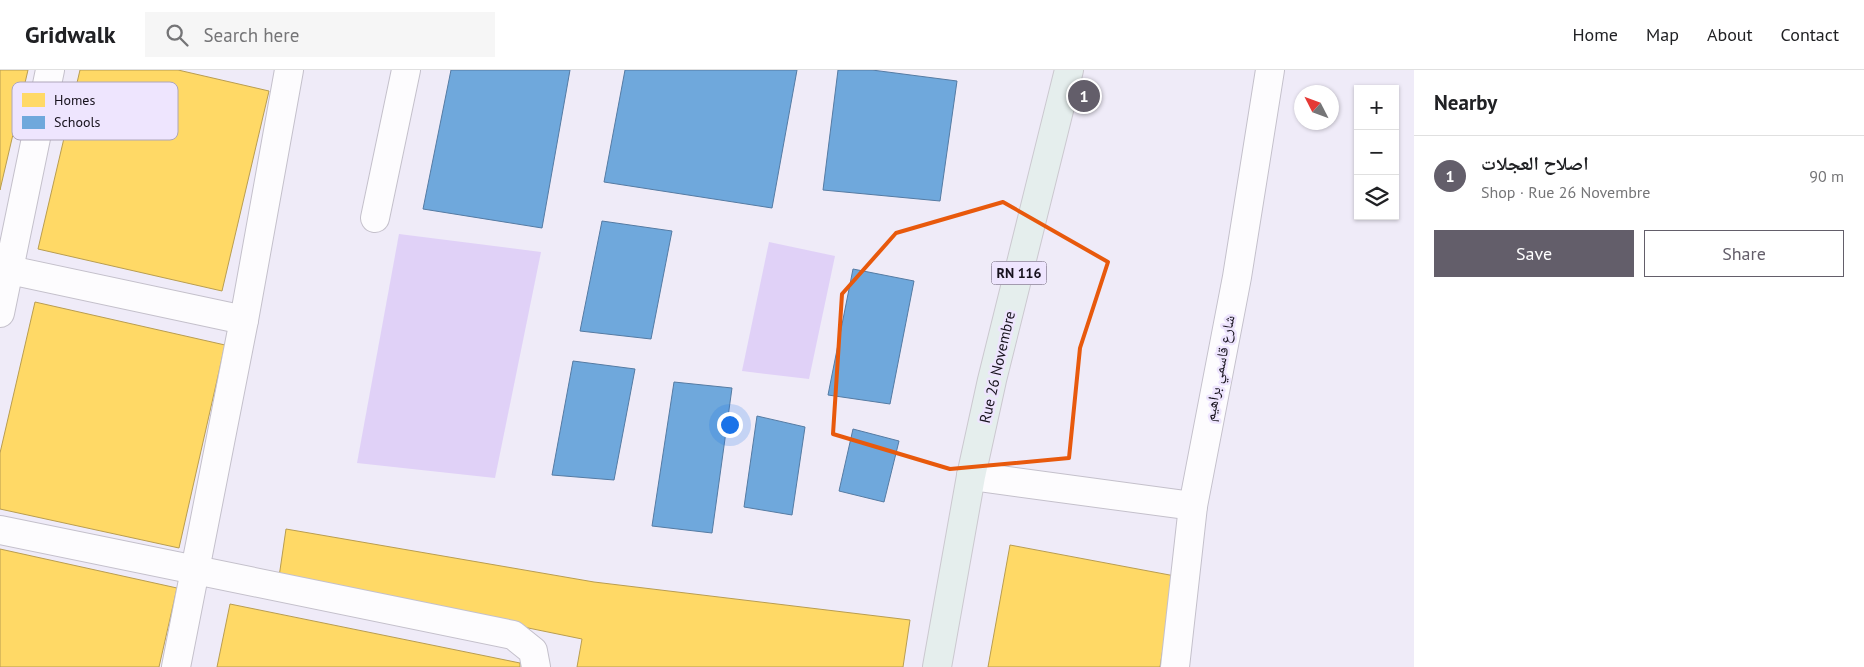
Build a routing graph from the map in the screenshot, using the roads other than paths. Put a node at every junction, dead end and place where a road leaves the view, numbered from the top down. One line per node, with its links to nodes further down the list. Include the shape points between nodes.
1 (289, 70): 9 (street)
2 (406, 70): 6 (street)
3 (1068, 70): 10 (main road, Rue 26 Novembre / RN 116)
4 (1270, 70): 11 (street, شارع قاسمي براهيم, via 1237,277)
5 (34, 140): 7 (street)
6 (375, 218)
7 (5, 269): 8 (street); 9 (street)
8 (0, 313)
9 (244, 320): 13 (street)
10 (971, 476): 11 (street); 16 (main road, Rue 26 Novembre / RN 116)
11 (1193, 506): 17 (street, شارع قاسمي براهيم)
12 (0, 530): 13 (street)
13 (196, 571): 14 (street, via 512,635); 15 (street)
14 (534, 659)
15 (176, 667)
16 (937, 667)
17 (1175, 667)

